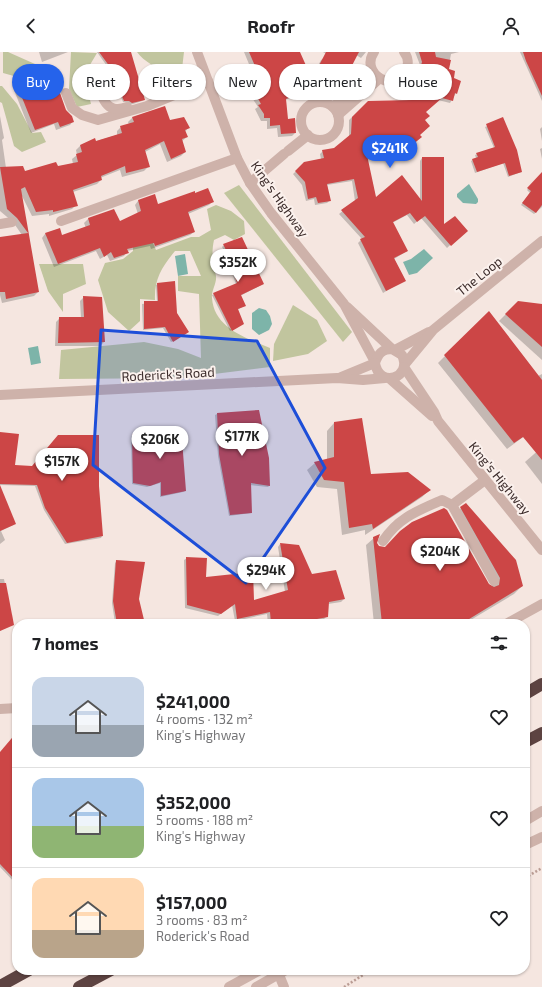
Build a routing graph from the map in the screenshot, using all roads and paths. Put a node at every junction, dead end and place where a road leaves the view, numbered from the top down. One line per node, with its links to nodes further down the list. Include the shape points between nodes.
1 (197, 52): 6 (street, King's Highway)
2 (374, 52): 4 (street)
3 (404, 52): 5 (street, via 408,67 401,78 390,82)
4 (372, 64)
5 (376, 75)
6 (207, 79): 7 (street, via 147,106 98,120 82,115 72,108); 8 (street, via 117,110 110,107); 12 (street, King's Highway)
7 (66, 93)
8 (105, 100)
9 (348, 100): 10 (street)
10 (335, 111): 11 (street, via 339,120 336,131 328,138 318,140); 11 (street, via 328,104 317,103 306,108 302,125)
11 (308, 135): 13 (street)
12 (237, 158): 13 (street, King's Highway); 14 (street)
13 (250, 183): 18 (street, King's Highway)
14 (61, 221)
15 (12, 222): 16 (street)
16 (0, 224)
17 (542, 241): 19 (street, The Loop)
18 (344, 304): 20 (street, King's Highway); 21 (street, King's Highway)
19 (432, 330): 20 (street, The Loop); 22 (street, The Loop)
20 (393, 349): 21 (street, via 379,353); 22 (street, via 402,355)
21 (375, 362): 23 (street, Roderick's Road, via 357,372); 24 (street, via 376,369)
22 (404, 366): 24 (street, via 400,374); 26 (street, King's Highway)
23 (337, 378): 24 (street, Roderick's Road); 25 (street, Roderick's Road)
24 (387, 378): 26 (street, King's Highway)
25 (0, 395)
26 (438, 421): 27 (street, King's Highway)
27 (485, 480): 28 (street); 30 (street, King's Highway)
28 (452, 505): 29 (street, via 442,500 413,513 392,528); 31 (street)
29 (383, 541)
30 (542, 550)
31 (494, 581)
32 (542, 604): 33 (street)
33 (515, 619)
34 (542, 684): 35 (highway)
35 (530, 691)
36 (12, 708): 37 (street)
37 (0, 709)
38 (542, 733): 39 (highway)
39 (530, 739)
40 (542, 811): 41 (street)
41 (530, 818)
42 (542, 836): 43 (street)
43 (530, 843)
44 (542, 868): 45 (path)
45 (530, 875)
46 (20, 975): 53 (highway)
47 (102, 975): 54 (highway)
48 (109, 975): 55 (highway)
49 (251, 975): 56 (street)
50 (275, 975): 57 (street)
51 (282, 975): 58 (street)
52 (363, 975): 59 (path)
53 (0, 986)
54 (80, 987)
55 (90, 987)
56 (230, 987)
57 (256, 987)
58 (284, 987)
59 (344, 987)

